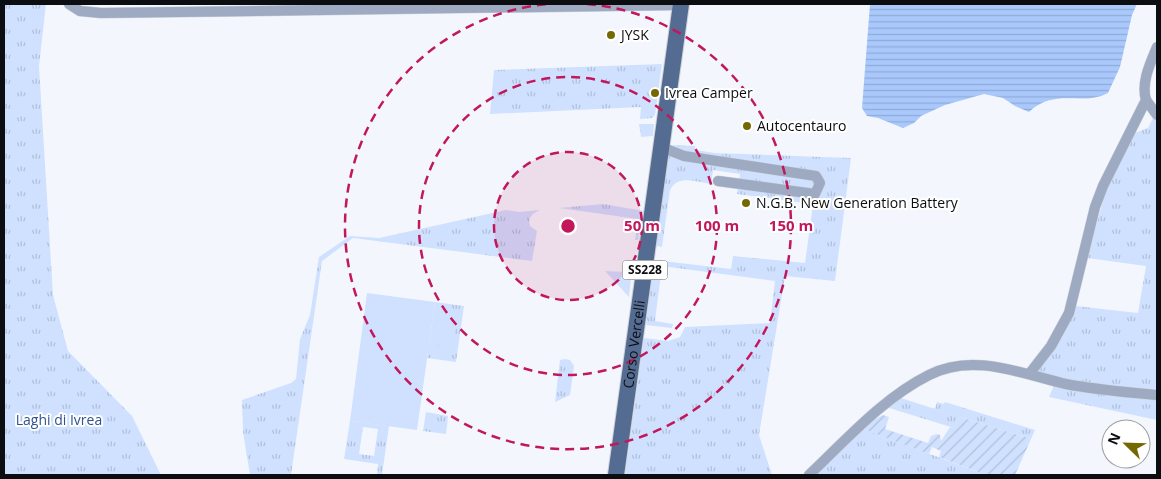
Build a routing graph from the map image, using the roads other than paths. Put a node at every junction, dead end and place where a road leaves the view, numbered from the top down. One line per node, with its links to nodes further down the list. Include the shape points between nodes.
1 (69, 4): 3 (street, via 80,11 101,13)
2 (681, 4): 3 (street); 7 (main road, Corso Vercelli / SS228)
3 (320, 7)
4 (1157, 47): 5 (street, via 1143,91)
5 (1146, 100): 6 (street); 9 (street, via 1095,207 1069,313 1052,346)
6 (1157, 115)
7 (661, 147): 8 (street, via 684,156 816,176 820,184 814,194); 11 (main road, Corso Vercelli / SS228)
8 (718, 181)
9 (1030, 373): 10 (street, via 1086,387); 12 (street, via 967,365 930,374 906,388 870,417)
10 (1157, 395)
11 (616, 475)
12 (809, 475)

